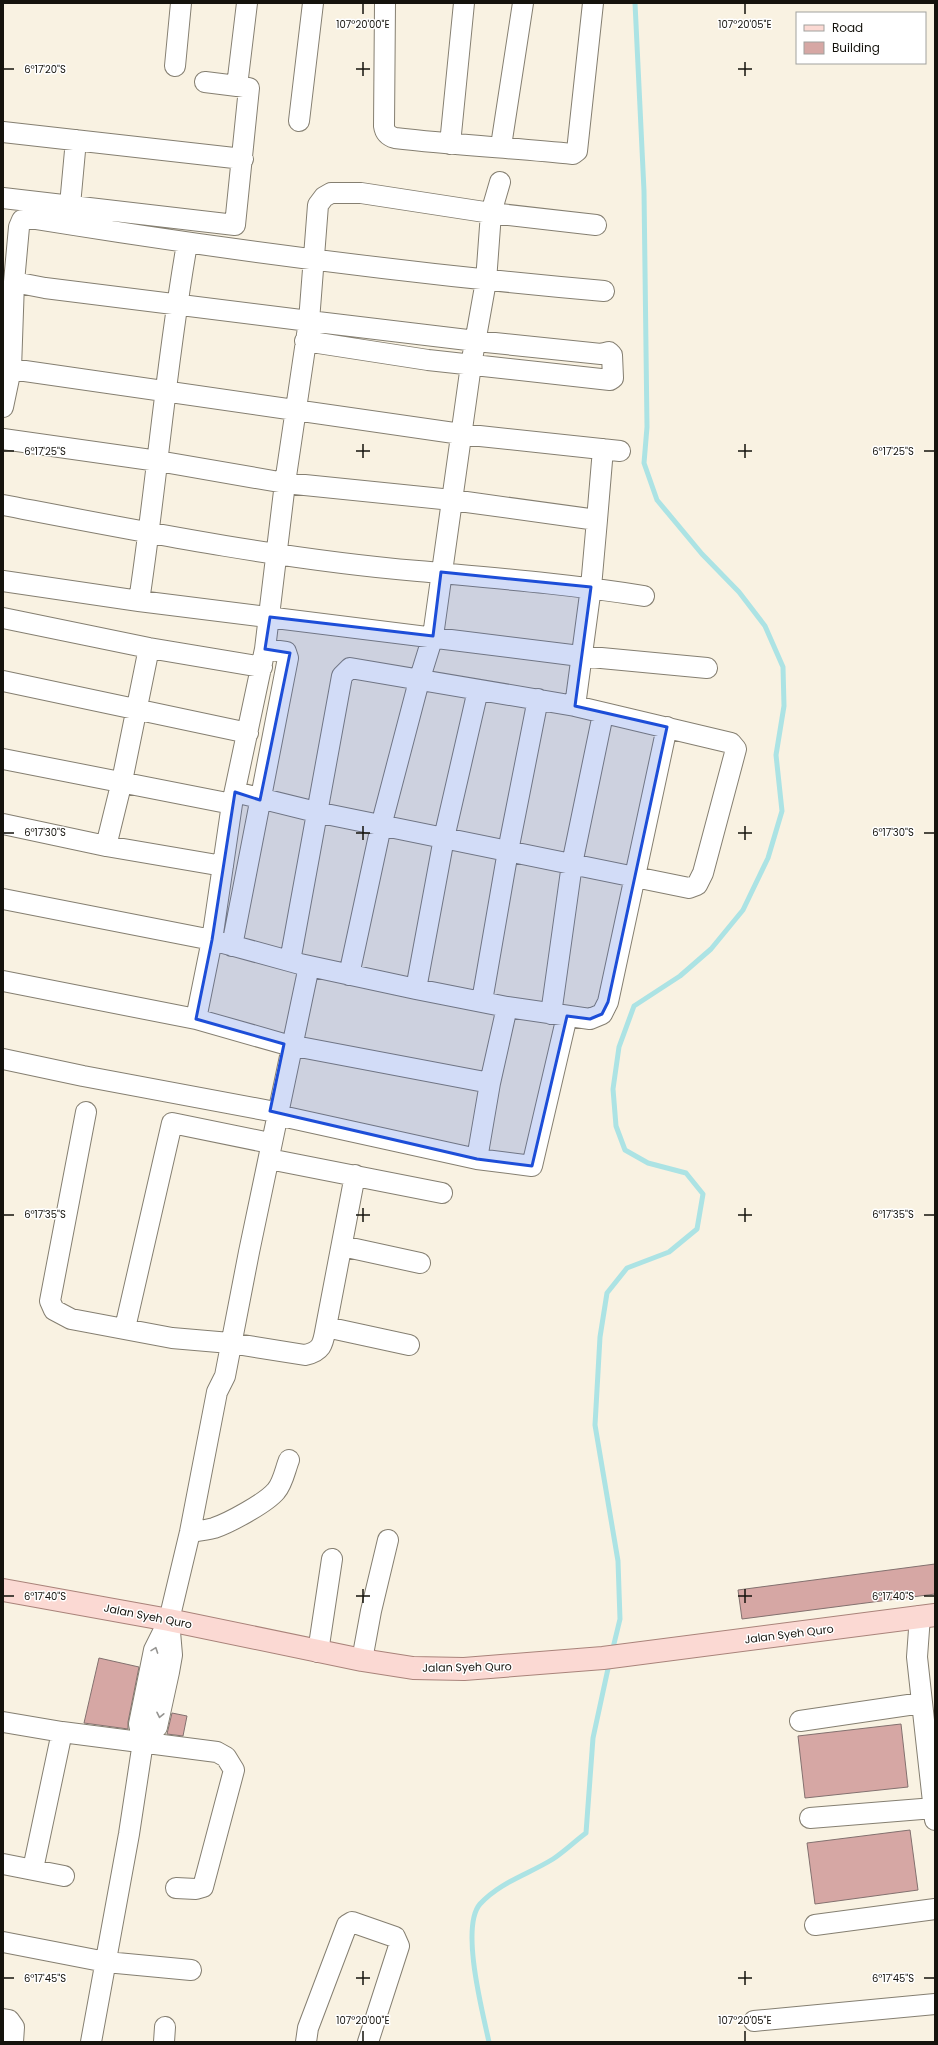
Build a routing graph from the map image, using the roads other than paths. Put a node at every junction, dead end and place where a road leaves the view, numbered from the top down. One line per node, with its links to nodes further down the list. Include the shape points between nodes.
1 (182, 3): 8 (street)
2 (247, 3): 10 (street)
3 (313, 3): 11 (street)
4 (385, 3): 14 (street, via 385,132 395,138)
5 (464, 3): 14 (street)
6 (523, 3): 15 (street)
7 (593, 3): 15 (street, via 577,151 573,154 551,153)
8 (175, 66)
9 (205, 82): 10 (street)
10 (237, 86): 16 (street, via 249,88)
11 (299, 121)
12 (3, 132): 13 (street)
13 (76, 140): 16 (street); 19 (street)
14 (450, 144): 15 (street)
15 (501, 146)
16 (242, 159): 19 (street, via 235,225)
17 (500, 182): 20 (street)
18 (3, 198): 19 (street)
19 (70, 205)
20 (491, 213): 21 (street); 23 (street, via 361,193 331,193 318,205); 24 (street)
21 (596, 225)
22 (187, 244): 23 (street); 25 (street, via 28,218 22,220 20,227); 27 (street)
23 (315, 260): 24 (street); 28 (street)
24 (486, 281): 26 (street); 30 (street)
25 (14, 282): 27 (street); 32 (street)
26 (604, 291)
27 (176, 304): 28 (street); 33 (street)
28 (309, 321): 29 (street); 30 (street)
29 (305, 341): 31 (street); 35 (street)
30 (476, 341): 31 (street); 31 (street, via 601,354 609,352 612,356 613,378 605,380)
31 (471, 365): 36 (street)
32 (11, 369): 33 (street); 34 (street)
33 (166, 391): 35 (street); 38 (street)
34 (3, 407)
35 (295, 411): 36 (street); 39 (street)
36 (461, 434): 40 (street); 42 (street, via 612,450)
37 (3, 439): 38 (street)
38 (158, 461): 39 (street); 43 (street)
39 (285, 483): 40 (street); 44 (street)
40 (452, 500): 42 (street); 45 (street)
41 (3, 505): 43 (street)
42 (597, 520): 47 (street)
43 (150, 533): 44 (street); 49 (street)
44 (276, 553): 45 (street); 50 (street)
45 (441, 572): 47 (street); 52 (street)
46 (3, 581): 49 (street)
47 (591, 588): 48 (street); 54 (street)
48 (644, 596)
49 (139, 601): 50 (street)
50 (270, 617): 52 (street); 55 (street)
51 (3, 618): 53 (street)
52 (433, 636): 54 (street); 58 (street)
53 (149, 648): 55 (street); 62 (street)
54 (580, 656): 56 (street); 61 (street)
55 (264, 658): 65 (street); 69 (street, via 286,652 288,658)
56 (706, 668)
57 (3, 681): 62 (street)
58 (419, 681): 59 (street); 70 (street, via 355,668 345,670); 72 (street)
59 (478, 690): 60 (street); 73 (street)
60 (538, 699): 61 (street); 75 (street)
61 (574, 706): 63 (street)
62 (137, 708): 65 (street); 67 (street)
63 (603, 714): 64 (street); 76 (street)
64 (668, 727): 78 (street); 78 (street, via 731,742 736,752 703,872 697,885 689,888)
65 (248, 733): 68 (street)
66 (3, 759): 67 (street)
67 (122, 781): 68 (street); 74 (street)
68 (233, 798): 69 (street); 77 (street)
69 (260, 800): 70 (street); 81 (street)
70 (316, 812): 72 (street); 82 (street)
71 (3, 824): 74 (street)
72 (381, 826): 73 (street); 83 (street)
73 (444, 838): 75 (street); 85 (street)
74 (106, 846): 77 (street)
75 (508, 851): 76 (street); 86 (street)
76 (572, 864): 78 (street); 88 (street)
77 (223, 866): 80 (street)
78 (634, 877): 88 (street, via 608,1002 602,1014 590,1019)
79 (3, 899): 80 (street)
80 (212, 940): 81 (street); 89 (street)
81 (232, 946): 82 (street)
82 (300, 964): 83 (street); 90 (street)
83 (349, 974): 85 (street)
84 (3, 981): 89 (street)
85 (416, 989): 86 (street)
86 (482, 1001): 87 (street)
87 (507, 1007): 88 (street); 92 (street)
88 (559, 1015): 96 (street, via 532,1166)
89 (196, 1019): 90 (street)
90 (288, 1045): 92 (street); 94 (street)
91 (3, 1059): 94 (street)
92 (490, 1083): 96 (street)
93 (86, 1112): 102 (street, via 50,1301 54,1310 72,1319)
94 (274, 1113): 95 (street); 96 (street)
95 (269, 1147): 97 (street); 102 (street, via 172,1123); 103 (street)
96 (477, 1159)
97 (355, 1175): 98 (street); 99 (street)
98 (442, 1193)
99 (342, 1246): 100 (street); 101 (street)
100 (420, 1263)
101 (326, 1327): 103 (street, via 322,1346 315,1353 305,1355); 104 (street)
102 (124, 1328): 103 (street, via 172,1338)
103 (224, 1343): 106 (street, via 225,1376 217,1392)
104 (409, 1345)
105 (289, 1460): 106 (street, via 281,1484 271,1496 214,1528)
106 (190, 1532): 111 (street)
107 (388, 1540): 113 (street)
108 (332, 1560): 112 (street)
109 (3, 1590): 111 (main road, Jalan Syeh Quro)
110 (928, 1616): 113 (main road, Jalan Syeh Quro, via 603,1658 464,1669 413,1668); 114 (street, via 917,1657)
111 (169, 1620): 112 (main road, Jalan Syeh Quro); 118 (street, via 154,1650 139,1724)
112 (318, 1652): 113 (main road, Jalan Syeh Quro)
113 (362, 1660)
114 (922, 1703): 115 (street); 119 (street)
115 (800, 1721)
116 (3, 1722): 117 (street)
117 (62, 1732): 118 (street); 122 (street)
118 (143, 1742): 124 (street, via 217,1752 226,1757 234,1770 203,1887); 128 (street, via 130,1834)
119 (934, 1814): 120 (street)
120 (810, 1818)
121 (3, 1864): 122 (street)
122 (34, 1869): 123 (street)
123 (64, 1876)
124 (176, 1888)
125 (935, 1909): 126 (street)
126 (815, 1925)
127 (3, 1942): 128 (street)
128 (106, 1962): 129 (street); 134 (street)
129 (190, 1970)
130 (935, 2004): 132 (street)
131 (3, 2019): 133 (street, via 9,2020 14,2026)
132 (754, 2021)
133 (13, 2042)
134 (91, 2042)
135 (306, 2042): 136 (street, via 308,2028 344,1932 348,1923 352,1922 395,1937 399,1946)
136 (368, 2042)

